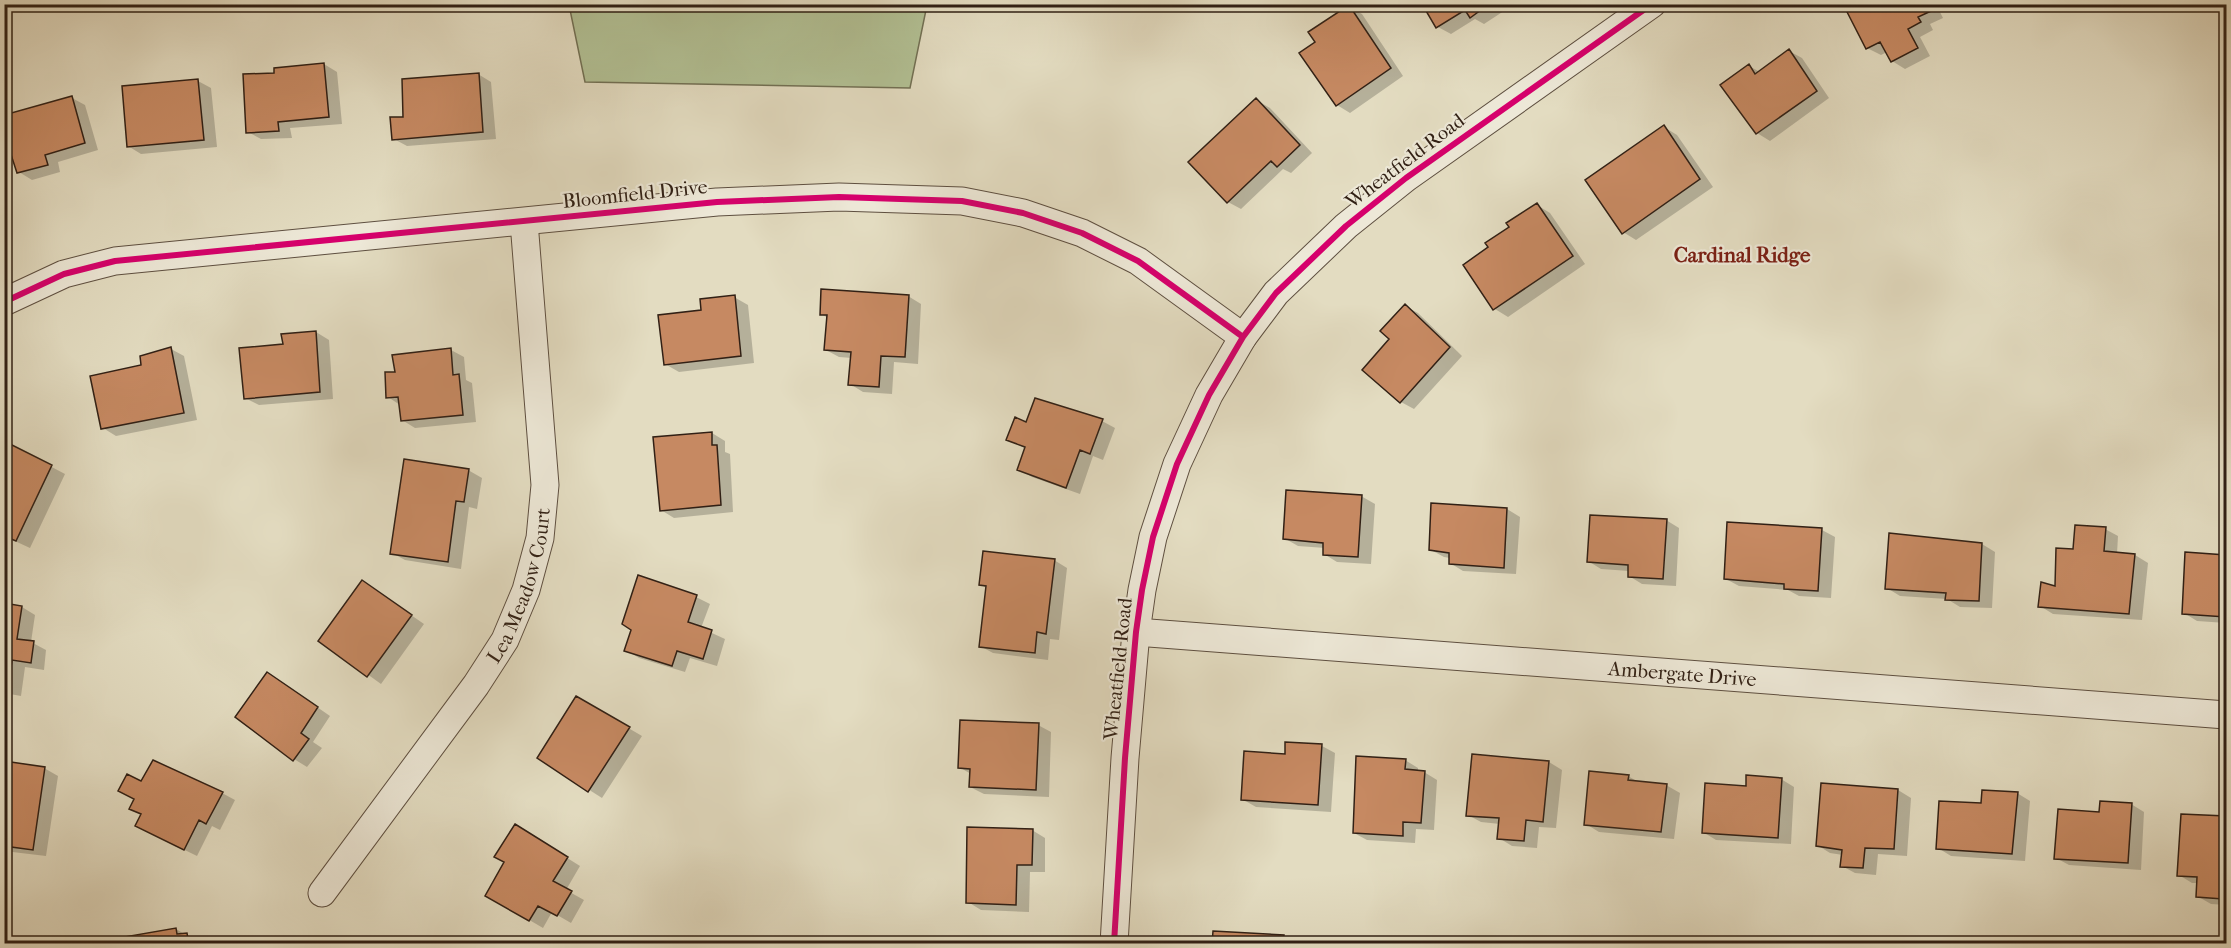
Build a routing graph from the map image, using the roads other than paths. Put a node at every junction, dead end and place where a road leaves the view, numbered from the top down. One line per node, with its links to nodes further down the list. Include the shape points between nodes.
1 (1652, 4): 4 (street, Wheatfield Road, via 1406,178 1346,226 1276,293)
2 (524, 222): 3 (street, Bloomfield Drive, via 115,261 64,274); 4 (street, Bloomfield Drive, via 717,202 839,197 962,201 1023,213 1082,233 1138,261); 7 (street, Lea Meadow Court, via 545,485 540,538 526,590 505,640 476,685)
3 (4, 302)
4 (1244, 337): 5 (street, Wheatfield Road, via 1209,395 1177,464 1153,537)
5 (1136, 632): 6 (street, Ambergate Drive); 8 (street, Wheatfield Road)
6 (2226, 716)
7 (322, 893)
8 (1114, 944)

